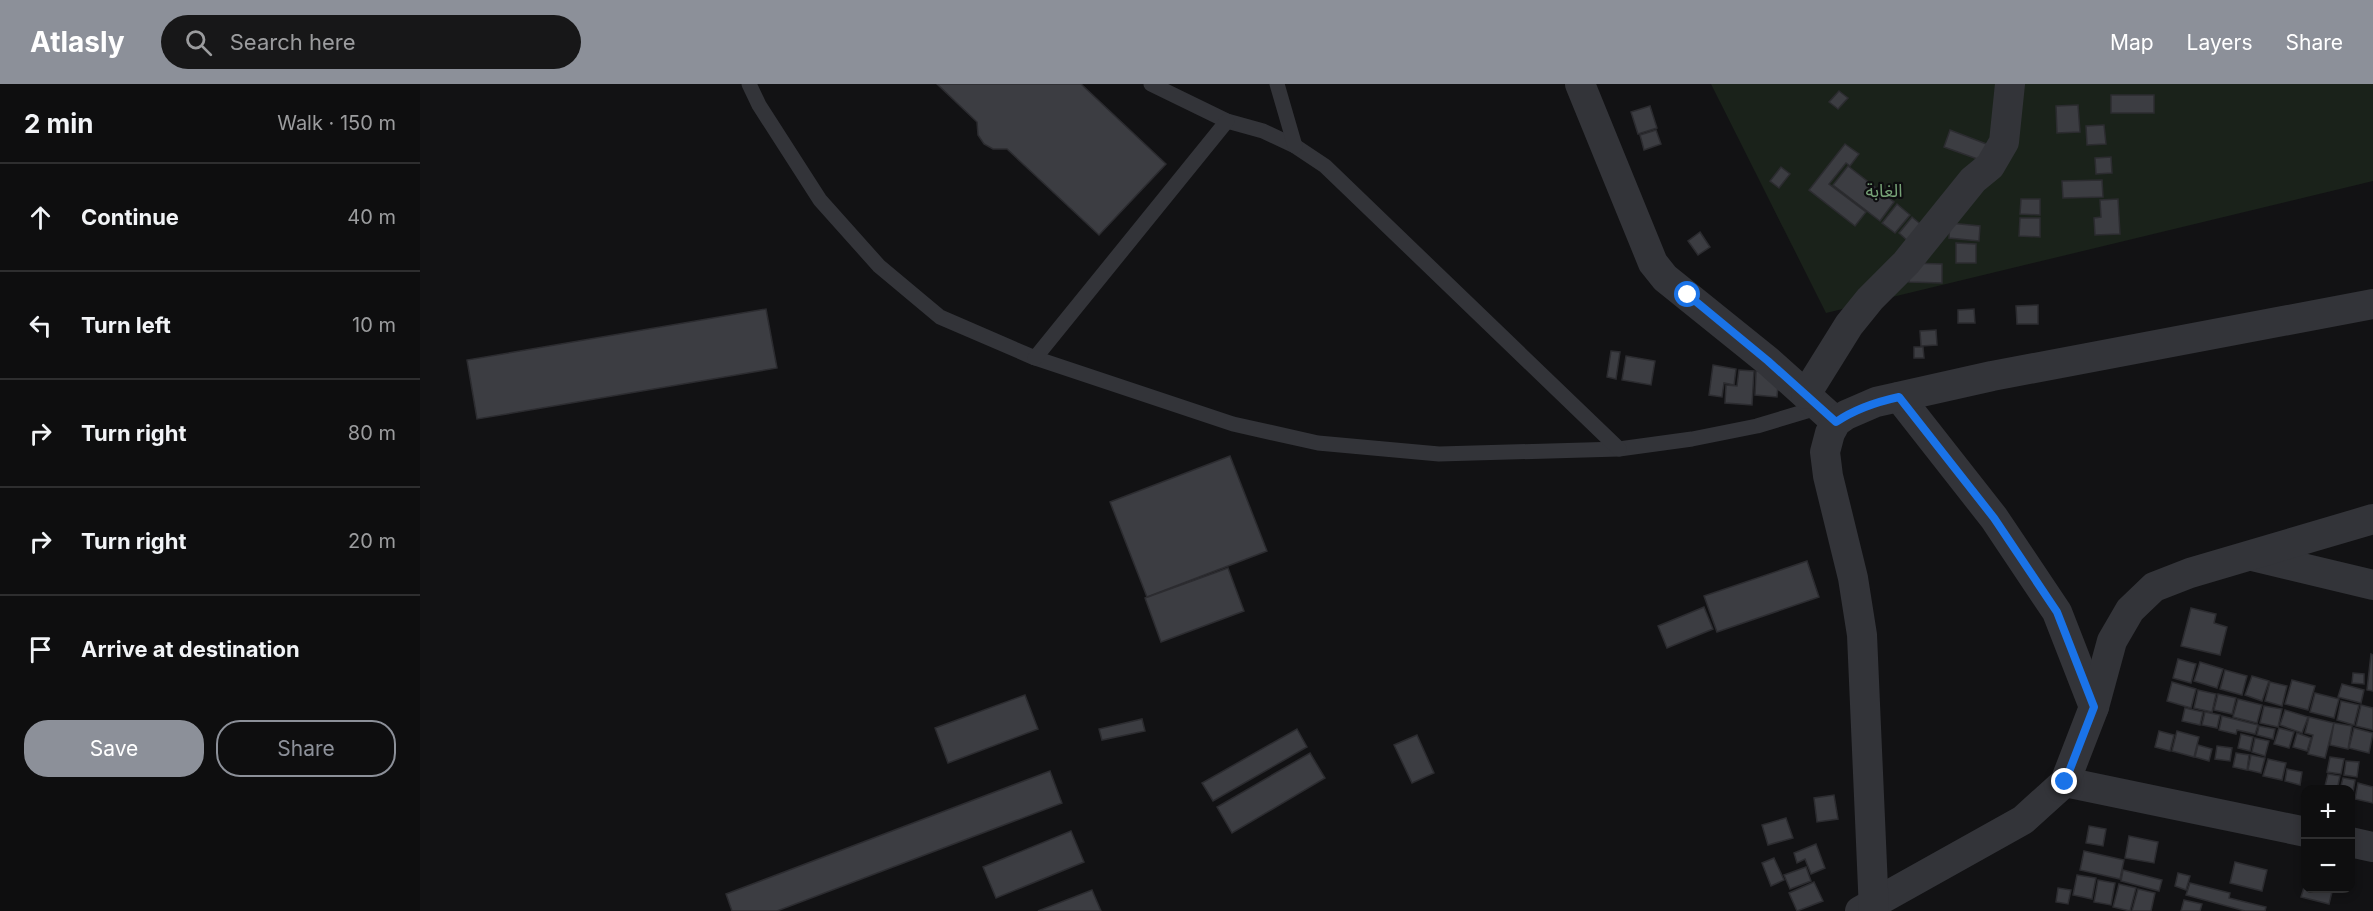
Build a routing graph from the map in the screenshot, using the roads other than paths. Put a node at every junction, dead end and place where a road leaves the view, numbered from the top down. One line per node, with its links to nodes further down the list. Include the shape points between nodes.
1 (749, 84): 9 (lane, via 820,200 879,266 940,317)
2 (1151, 84): 6 (lane)
3 (1277, 84): 7 (lane)
4 (1580, 84): 11 (street, via 1653,263 1665,278)
5 (2010, 84): 11 (street, via 2004,142 1990,166 1973,180 1906,263 1848,325)
6 (1227, 121): 7 (lane, via 1263,131); 9 (lane)
7 (1295, 146): 12 (lane, via 1325,166)
8 (2373, 304): 10 (street)
9 (1035, 358): 12 (lane, via 1233,424 1318,443 1439,454)
10 (1899, 397): 11 (street, via 1845,416); 16 (street, via 1994,518 2057,612)
11 (1821, 408): 12 (lane, via 1692,439); 21 (street, via 1830,433 1826,452 1828,476 1853,578 1862,635)
12 (1619, 448)
13 (2373, 519): 14 (street)
14 (2252, 556): 15 (street); 16 (street, via 2154,587 2130,610 2112,641)
15 (2373, 585)
16 (2094, 707): 17 (street)
17 (2065, 782): 18 (street); 21 (street, via 2023,820)
18 (2301, 831)
19 (2355, 843): 20 (street)
20 (2373, 847)
21 (1870, 908)

